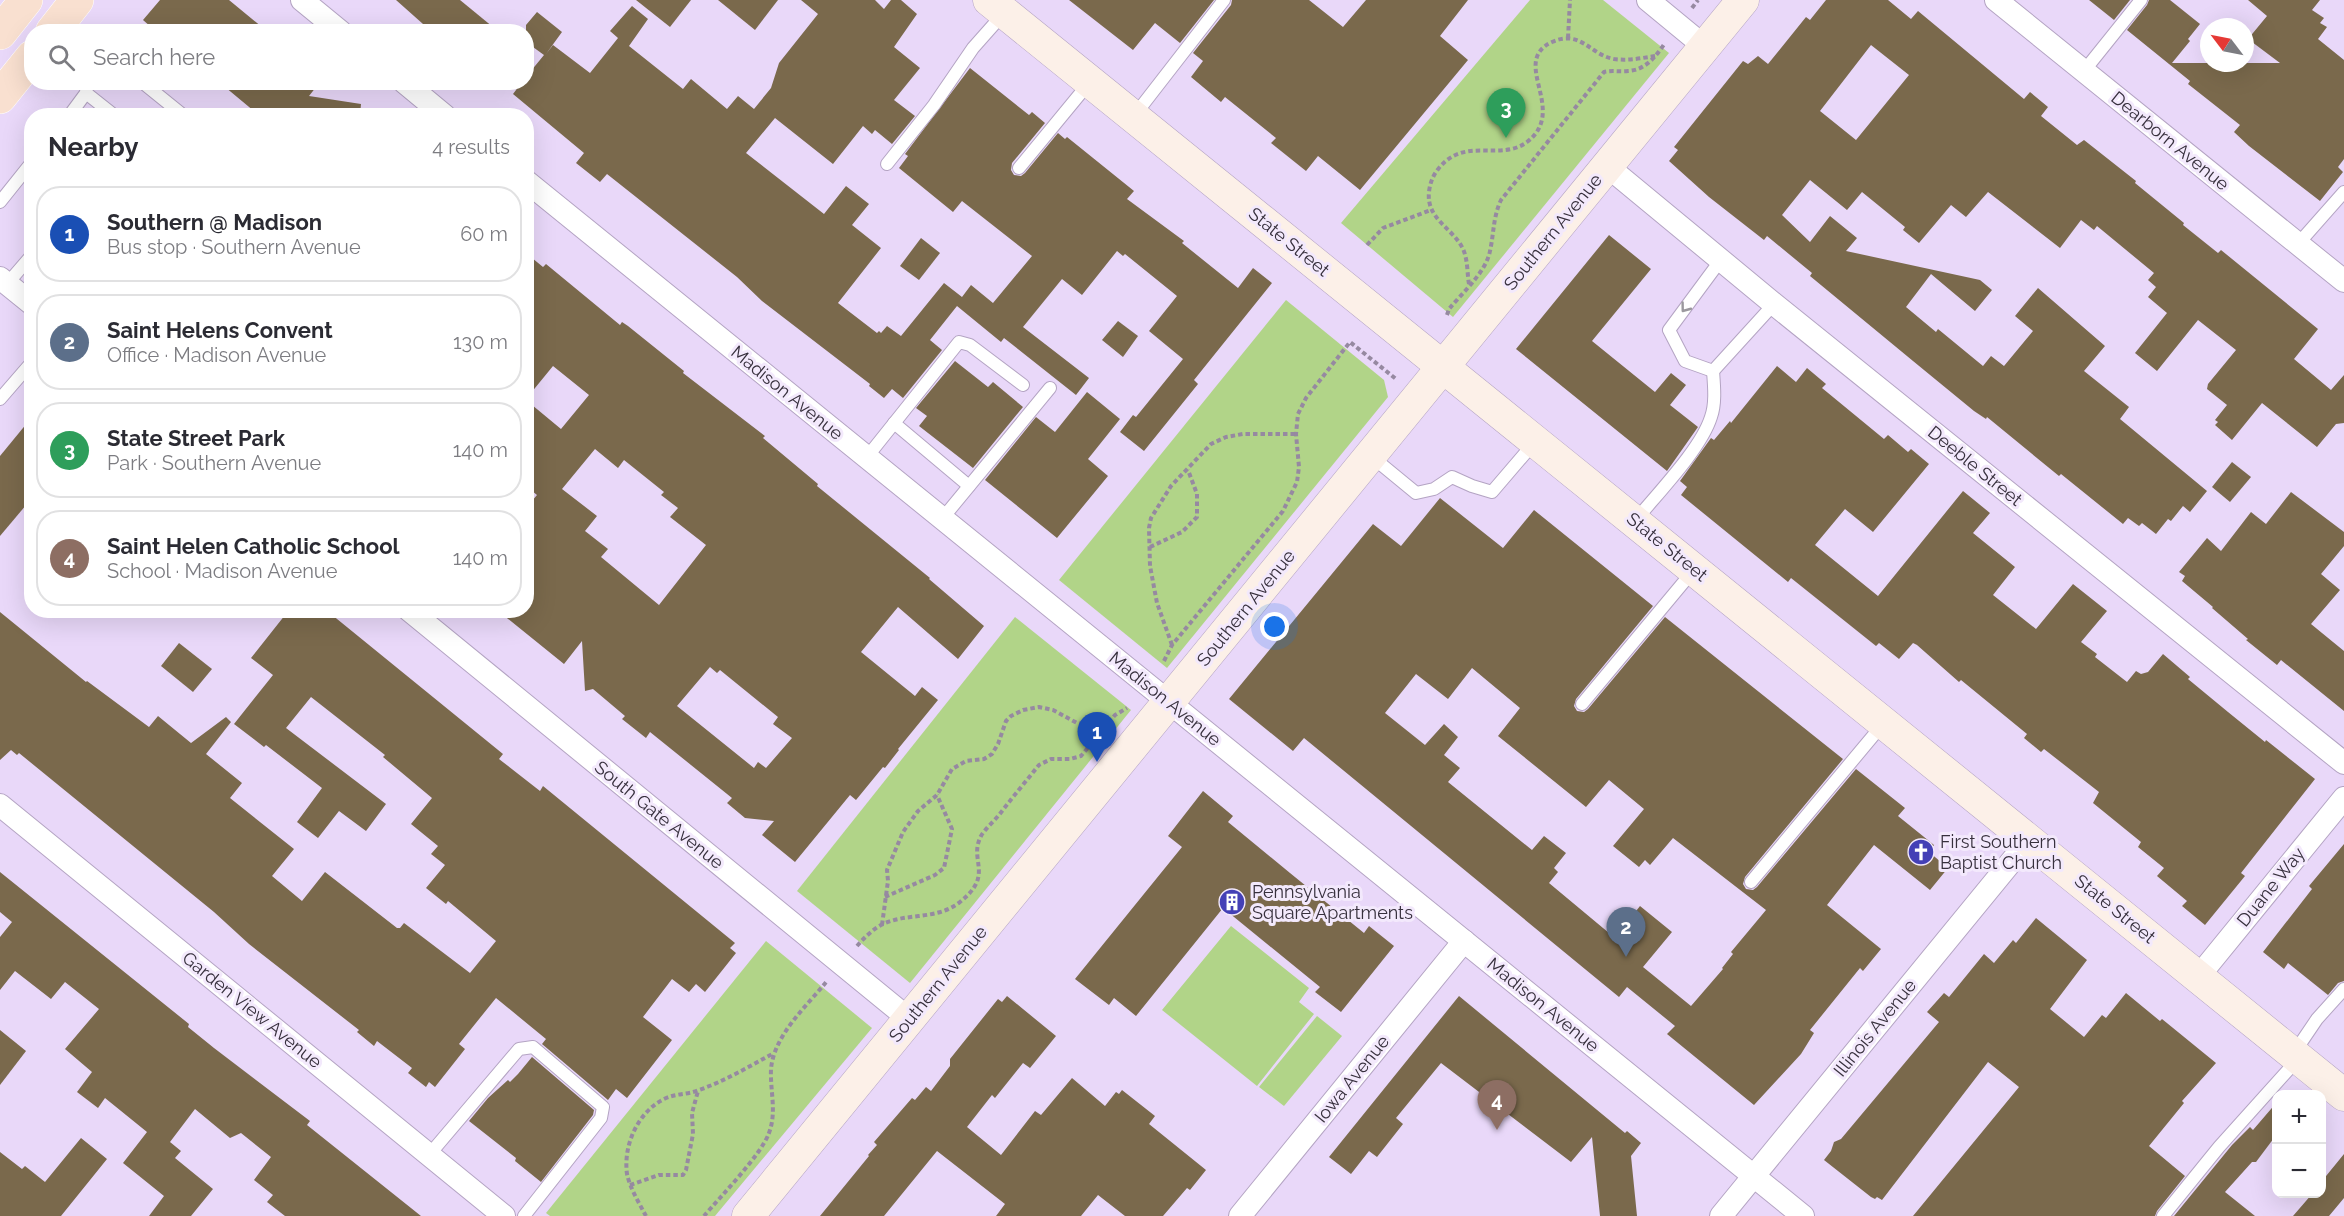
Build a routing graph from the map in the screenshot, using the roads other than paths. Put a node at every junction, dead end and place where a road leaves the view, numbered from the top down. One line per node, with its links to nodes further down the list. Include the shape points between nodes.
1 (26, 0): 12 (main road)
2 (77, 0): 10 (main road)
3 (1224, 0): 26 (lane)
4 (1648, 0): 13 (street)
5 (1743, 0): 13 (main road, Southern Avenue)
6 (1996, 0): 15 (street, Dearborn Avenue)
7 (2141, 0): 15 (lane)
8 (311, 3): 11 (street)
9 (997, 6): 16 (main road, State Street); 27 (lane, via 934,105)
10 (59, 24)
11 (333, 24)
12 (0, 33)
13 (1705, 47): 28 (main road, Southern Avenue)
14 (24, 67): 21 (main road)
15 (2084, 71): 34 (street, Dearborn Avenue)
16 (1090, 82): 26 (main road, State Street); 29 (lane)
17 (86, 90): 22 (lane)
18 (89, 90): 23 (lane)
19 (152, 90): 24 (lane)
20 (414, 90): 25 (street)
21 (0, 97)
22 (74, 108)
23 (107, 108)
24 (174, 108)
25 (435, 108)
26 (1133, 117): 41 (main road, State Street)
27 (887, 164)
28 (1607, 166): 35 (street, Deeble Street); 41 (main road, Southern Avenue)
29 (1019, 168)
30 (24, 172): 33 (lane)
31 (534, 188): 50 (street, Madison Avenue)
32 (2344, 192): 34 (lane)
33 (0, 202)
34 (2298, 244): 38 (street, Dearborn Avenue)
35 (1720, 261): 40 (street, Deeble Street); 43 (lane, one-way to 43, via 1669,330 1685,361)
36 (24, 262): 37 (lane)
37 (4, 281): 39 (street)
38 (2344, 281)
39 (24, 297)
40 (1774, 304): 43 (lane); 59 (street, Deeble Street)
41 (1443, 366): 48 (main road, State Street); 49 (main road, Southern Avenue)
42 (24, 371): 46 (lane)
43 (1713, 371): 53 (lane, via 1711,417 1695,447)
44 (1023, 385): 47 (lane, via 970,345 958,342)
45 (1050, 388): 51 (lane)
46 (0, 399)
47 (894, 423): 50 (lane); 51 (lane)
48 (1535, 441): 49 (lane, via 1492,492 1452,477 1434,489 1416,492); 53 (main road, State Street)
49 (1370, 455): 56 (main road, Southern Avenue)
50 (867, 457): 52 (street, Madison Avenue)
51 (969, 486): 52 (lane)
52 (942, 519): 56 (street, Madison Avenue)
53 (1634, 521): 54 (main road, State Street)
54 (1694, 570): 57 (lane); 58 (main road, State Street)
55 (419, 618): 67 (street, South Gate Avenue)
56 (1169, 702): 64 (street, Madison Avenue); 67 (main road, Southern Avenue)
57 (1582, 704)
58 (1884, 723): 62 (main road, State Street); 63 (lane)
59 (2344, 763)
60 (2344, 798): 65 (street, Duane Way)
61 (0, 805): 70 (street, Garden View Avenue)
62 (2029, 840): 65 (main road, State Street); 71 (street, Illinois Avenue)
63 (1751, 882)
64 (1464, 941): 71 (street, Madison Avenue); 75 (street, Iowa Avenue)
65 (2198, 977): 68 (main road, State Street)
66 (2344, 989): 68 (lane, via 2317,1019)
67 (909, 1019): 74 (main road, Southern Avenue)
68 (2296, 1056): 69 (main road, State Street); 78 (lane)
69 (2344, 1095)
70 (429, 1155): 72 (street, Garden View Avenue); 73 (lane, via 519,1049 533,1047 603,1107 601,1118)
71 (1754, 1176): 76 (street, Illinois Avenue); 77 (street, Madison Avenue)
72 (504, 1216)
73 (524, 1216)
74 (748, 1216)
75 (1240, 1216)
76 (1721, 1216)
77 (1803, 1216)
78 (2163, 1216)

